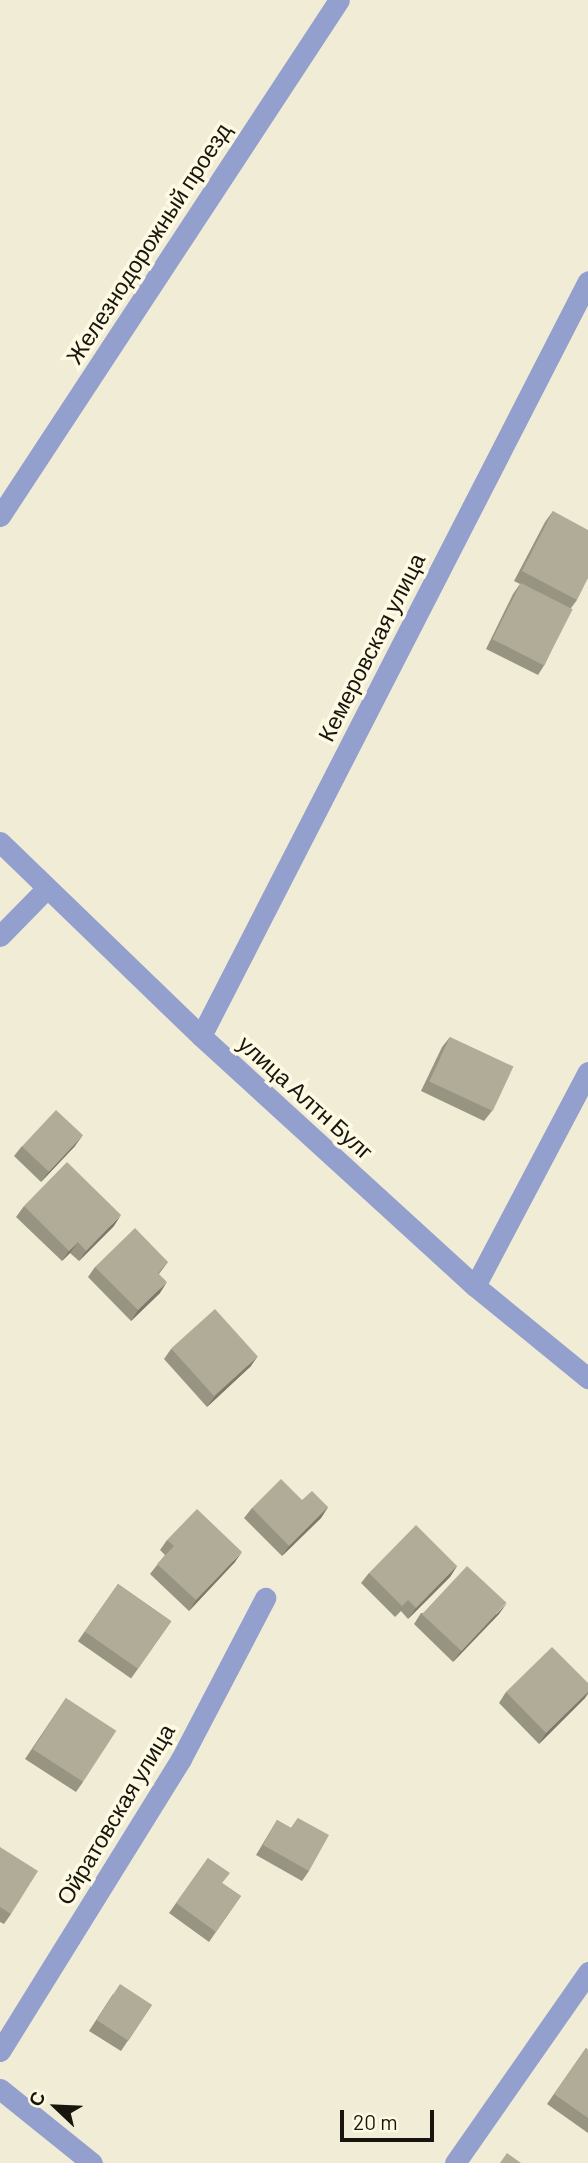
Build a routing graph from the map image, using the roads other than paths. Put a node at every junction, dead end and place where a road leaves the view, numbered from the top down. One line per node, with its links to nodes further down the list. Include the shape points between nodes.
1 (340, 0): 3 (street, Железнодорожный проезд)
2 (588, 281): 7 (street, Кемеровская улица)
3 (0, 516)
4 (0, 842): 5 (street, улица Алтн Булг)
5 (45, 890): 6 (street); 7 (street, улица Алтн Булг)
6 (0, 936)
7 (201, 1036): 9 (street, улица Алтн Булг)
8 (588, 1072): 9 (street)
9 (475, 1286): 10 (street, улица Алтн Булг)
10 (588, 1378)
11 (265, 1598): 13 (street, Ойратовская улица, via 181,1759)
12 (588, 1972): 16 (street)
13 (0, 2051)
14 (0, 2089): 15 (street)
15 (92, 2163)
16 (455, 2163)

